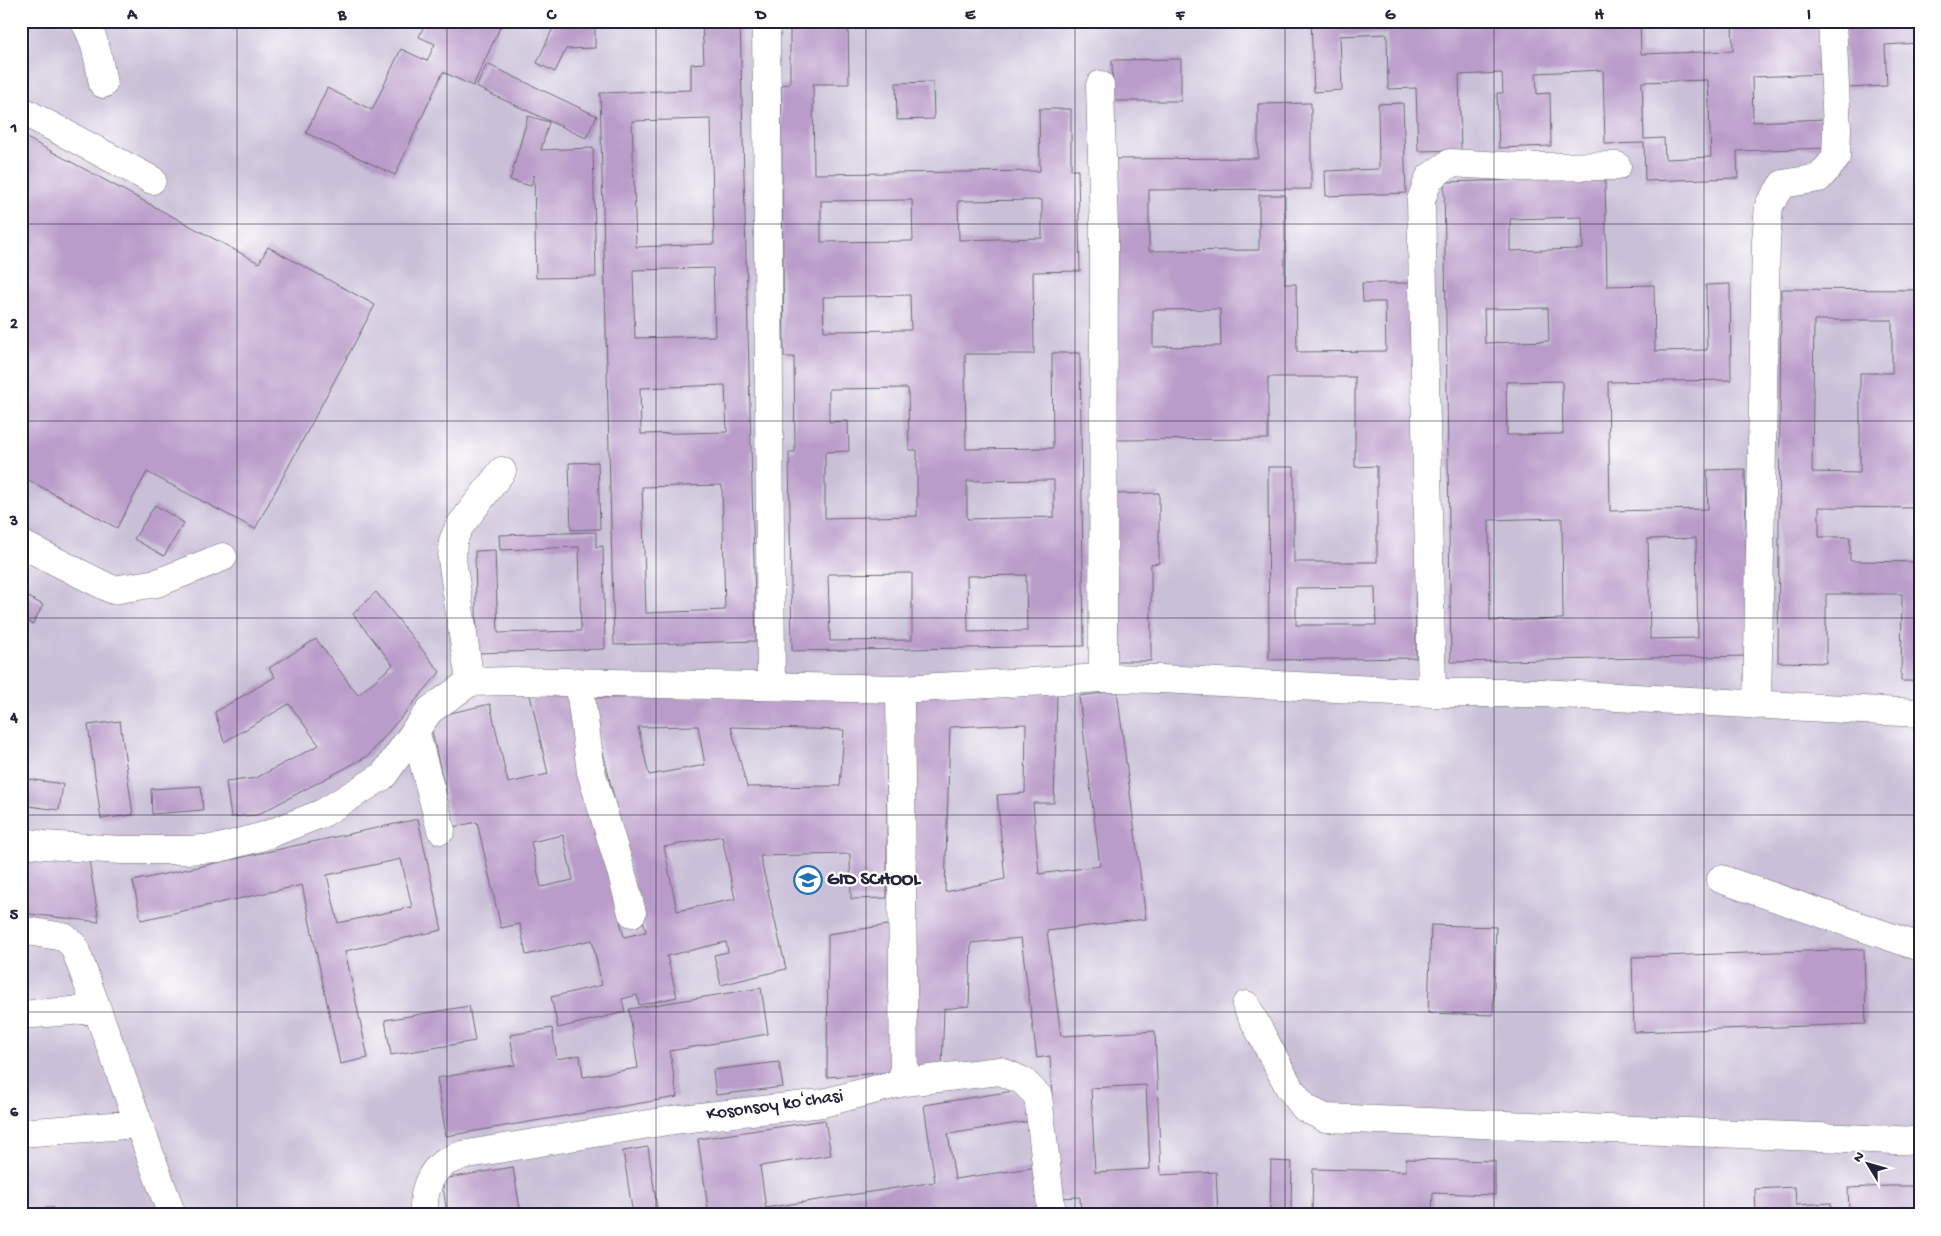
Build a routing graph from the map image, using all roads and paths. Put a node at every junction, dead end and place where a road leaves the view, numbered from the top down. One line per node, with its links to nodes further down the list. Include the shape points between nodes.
1 (84, 21): 4 (street)
2 (764, 21): 15 (street)
3 (1832, 21): 18 (street, via 1836,158 1819,178 1783,184 1769,204)
4 (103, 84)
5 (1100, 85): 12 (street, via 1104,231)
6 (21, 110): 8 (street)
7 (1617, 166): 17 (street, via 1521,167 1450,163 1430,178 1421,200)
8 (152, 180)
9 (502, 472): 13 (street, via 459,527 453,540 452,558)
10 (21, 544): 11 (street, via 113,590 158,582)
11 (223, 557)
12 (1103, 678): 16 (street); 17 (street)
13 (470, 682): 14 (street); 20 (street, via 430,710)
14 (579, 682): 15 (street); 24 (street, via 591,772)
15 (771, 686): 16 (street)
16 (900, 689): 30 (street)
17 (1432, 693): 18 (street, via 1541,694)
18 (1757, 705): 19 (street)
19 (1920, 713)
20 (415, 730): 21 (street); 22 (street, via 383,776 323,813 264,836 218,848 186,850 121,850)
21 (441, 830)
22 (21, 842)
23 (1721, 879): 26 (street)
24 (632, 913)
25 (21, 930): 28 (street, via 64,937 74,946)
26 (1920, 947)
27 (1246, 1005): 33 (street, via 1289,1087 1305,1108 1325,1118)
28 (97, 1009): 29 (street); 31 (street)
29 (21, 1015)
30 (904, 1082): 35 (street, Kosonsoy koʻchasi, via 823,1103 673,1120 462,1156 440,1166 430,1181 423,1199); 36 (street, Kosonsoy koʻchasi, via 1000,1071 1023,1081 1038,1096)
31 (138, 1124): 32 (street); 34 (street)
32 (21, 1133)
33 (1920, 1141)
34 (172, 1215)
35 (424, 1215)
36 (1052, 1215)

